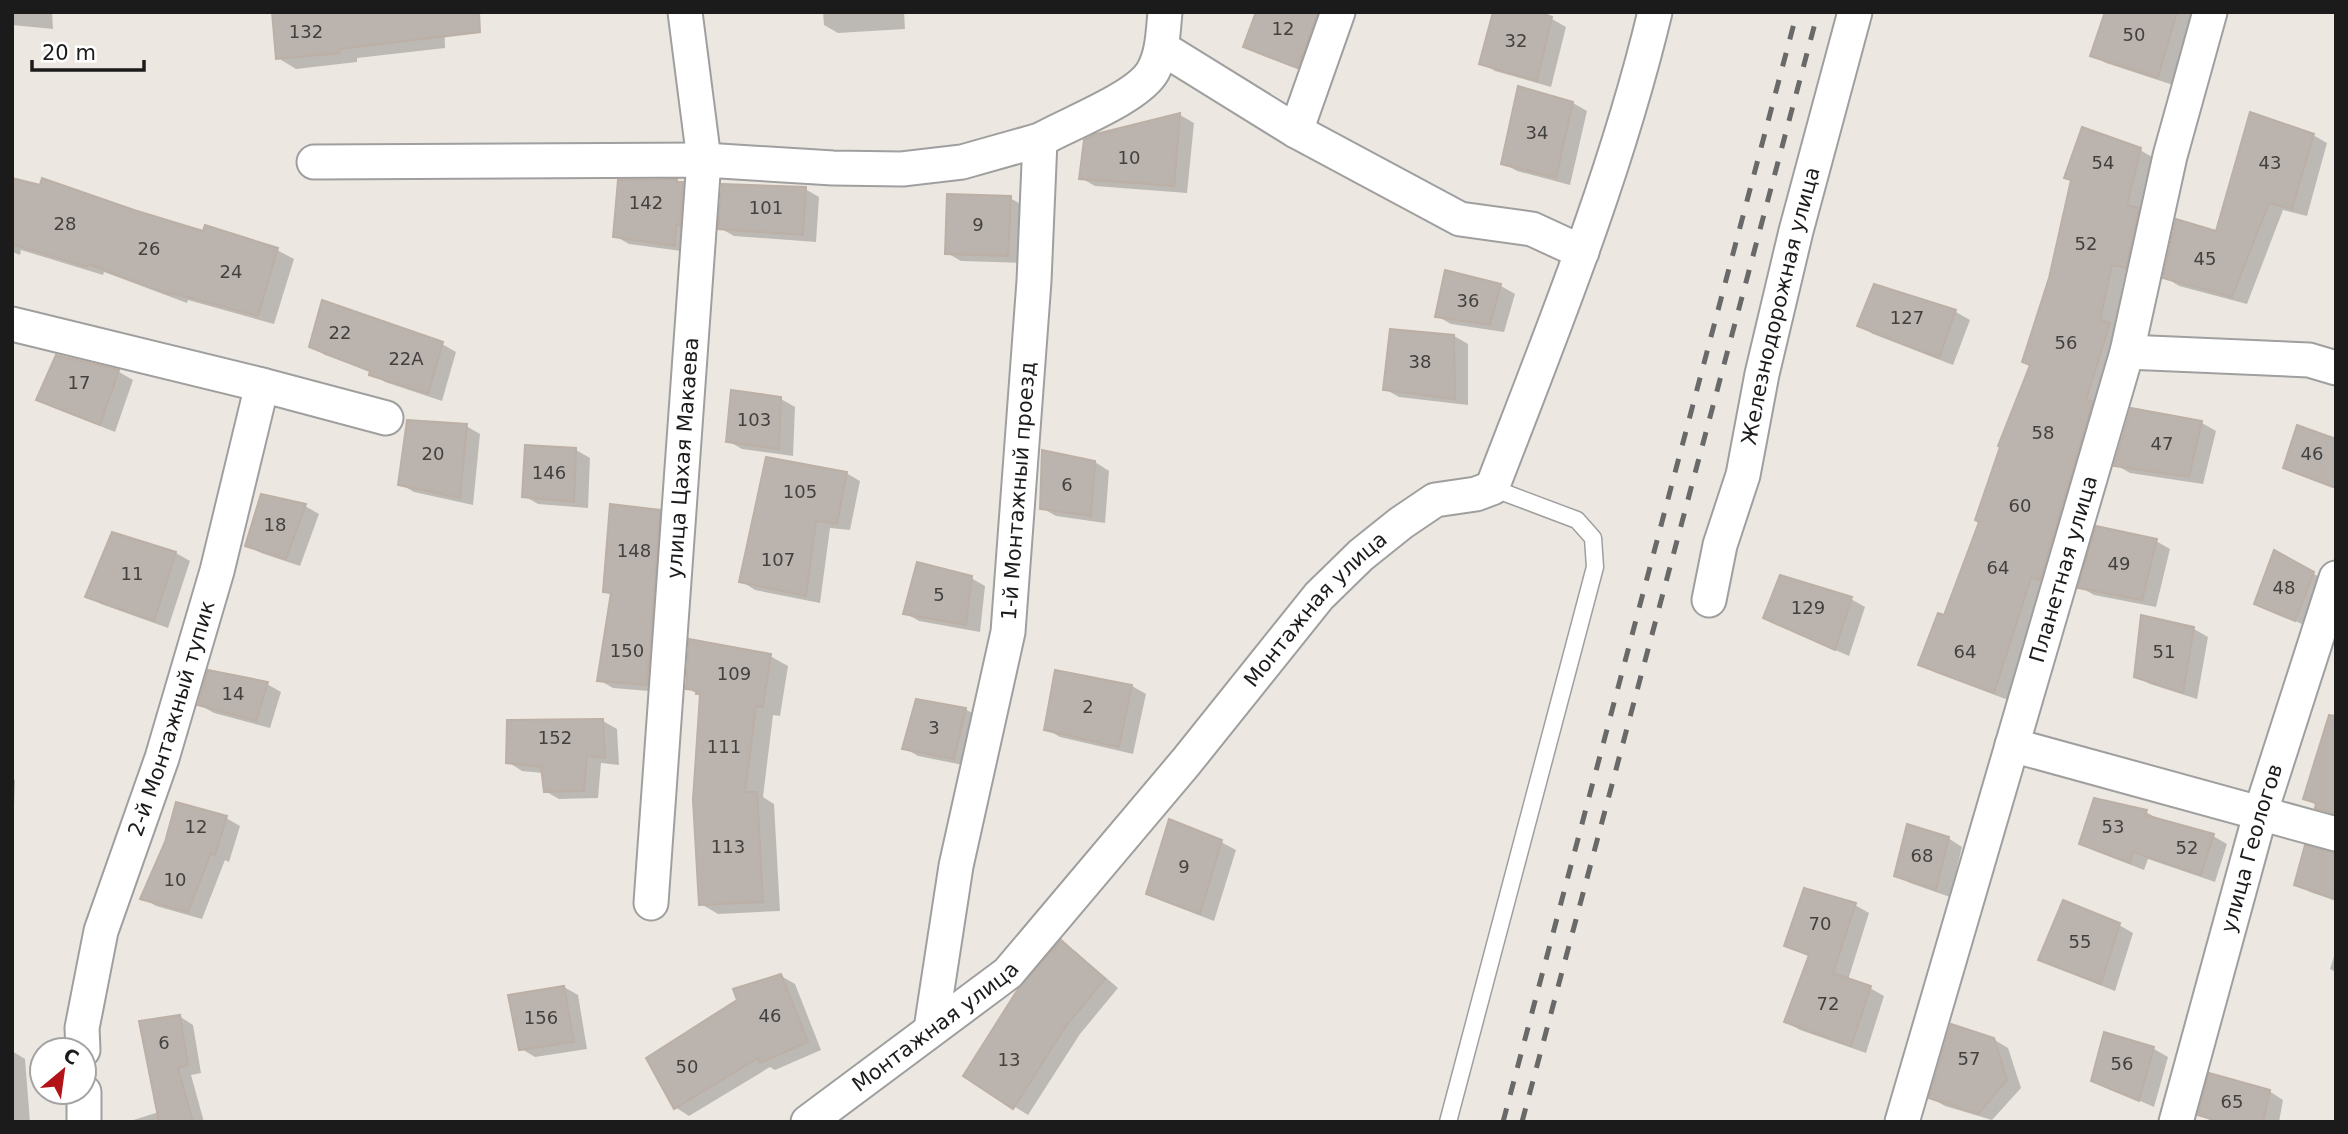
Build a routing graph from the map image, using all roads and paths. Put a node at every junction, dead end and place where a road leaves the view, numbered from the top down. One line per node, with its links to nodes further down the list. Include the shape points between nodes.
1 (685, 12): 10 (street, улица Цахая Макаева)
2 (1165, 12): 7 (street)
3 (1338, 12): 8 (street)
4 (1655, 12): 12 (street, via 1643,64)
5 (1855, 12): 20 (street, Железнодорожная улица, via 1796,231)
6 (2210, 12): 14 (street, Планетная улица, via 2170,156)
7 (1162, 48): 8 (street); 9 (street, via 1152,73 1131,90)
8 (1296, 131): 12 (street, via 1460,219 1531,229)
9 (1040, 140): 10 (street, via 962,162 902,169); 25 (street, 1-й Монтажный проезд, via 1008,632 956,866)
10 (704, 160): 11 (street); 24 (street, улица Цахая Макаева)
11 (314, 162)
12 (1582, 252): 18 (street)
13 (12, 324): 16 (street)
14 (2127, 352): 15 (street, via 2309,360); 21 (street, Планетная улица)
15 (2336, 368)
16 (262, 385): 17 (street); 26 (street, 2-й Монтажный тупик, via 217,571 162,758 101,932)
17 (386, 418)
18 (1492, 488): 25 (street, Монтажная улица, via 1435,500 1362,555 1319,596 1008,973); 28 (lane, via 1577,520 1593,538 1595,567)
19 (2336, 578): 22 (street, улица Геологов)
20 (1709, 600)
21 (2012, 745): 22 (street); 29 (street, Планетная улица)
22 (2261, 811): 23 (street); 30 (street, улица Геологов)
23 (2336, 834)
24 (651, 903)
25 (931, 1029): 27 (street, Монтажная улица)
26 (82, 1036)
27 (808, 1122)
28 (1448, 1122)
29 (1902, 1122)
30 (2176, 1122)

